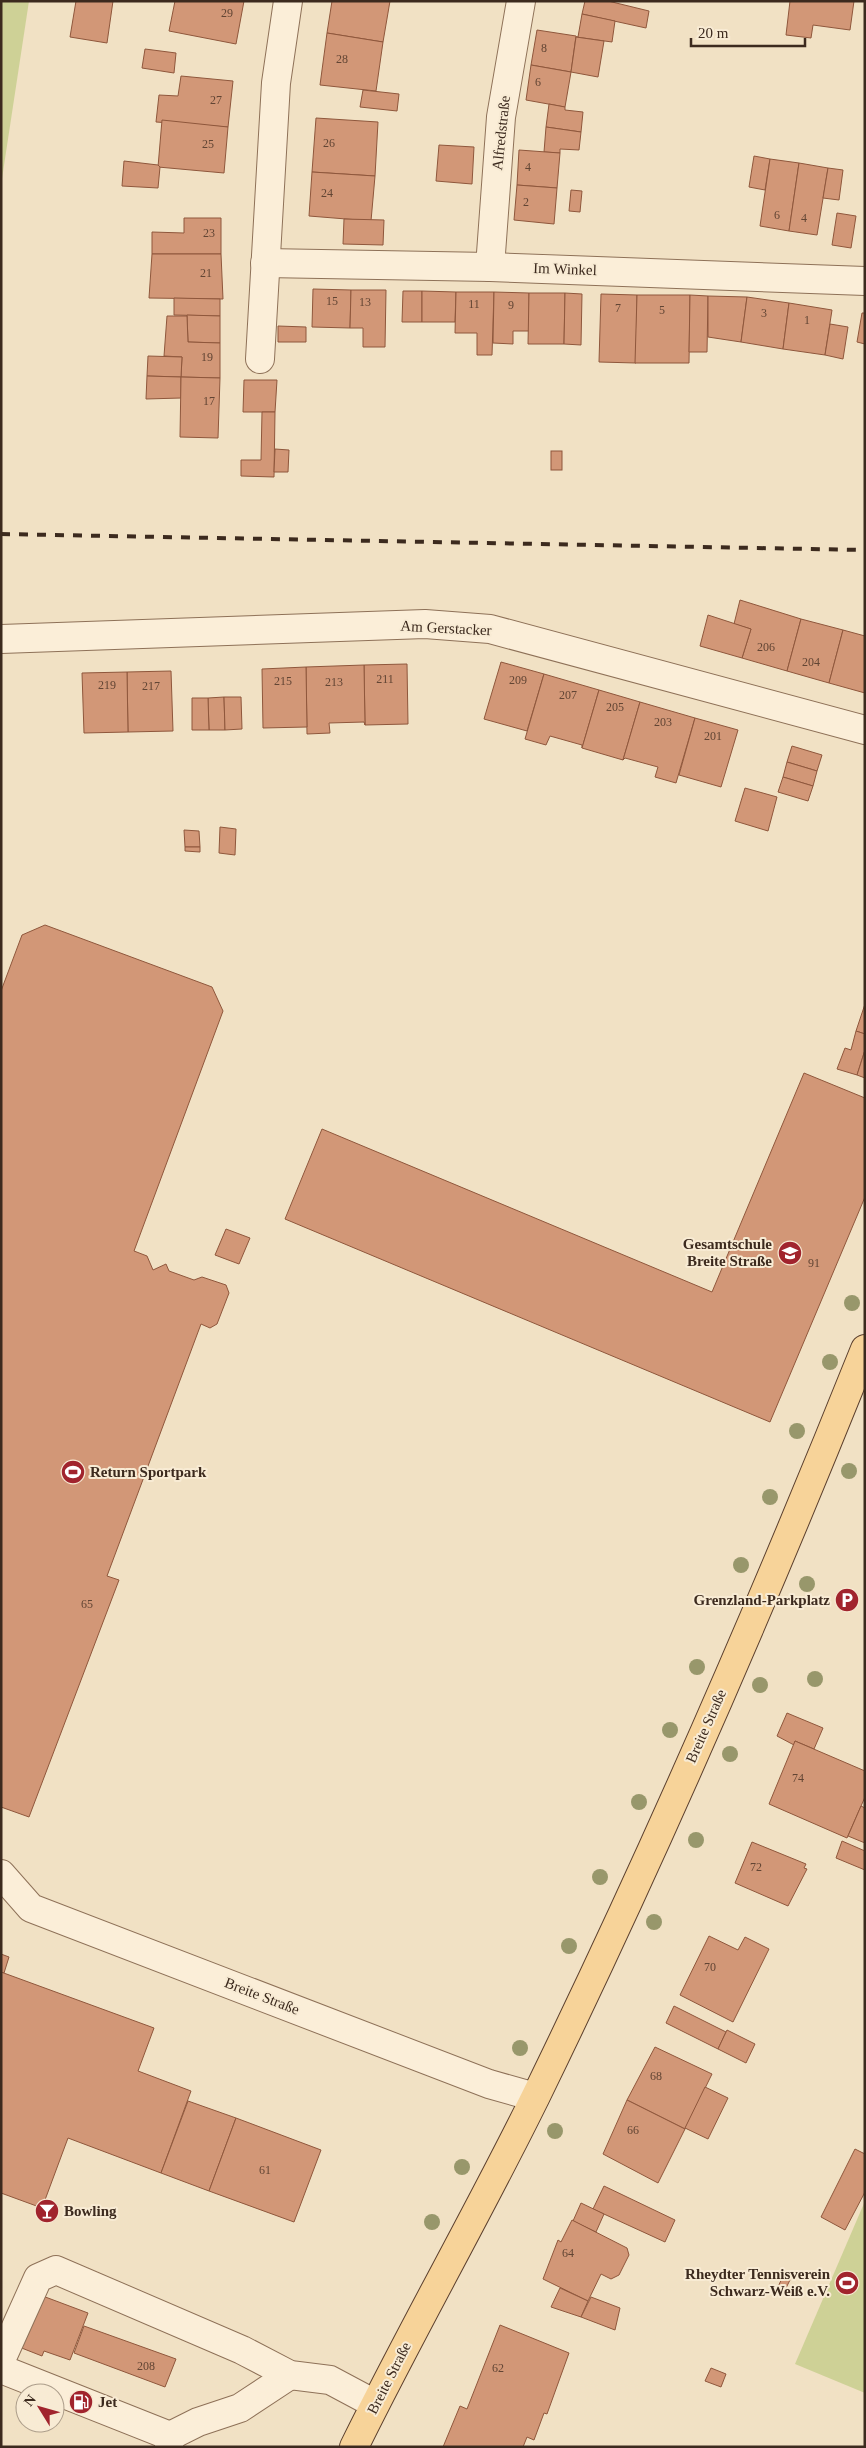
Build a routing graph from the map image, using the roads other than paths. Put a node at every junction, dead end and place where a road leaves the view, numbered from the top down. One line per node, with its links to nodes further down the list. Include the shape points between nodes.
1 (288, 1): 3 (street, via 276,83)
2 (521, 1): 4 (street, Alfredstraße, via 501,117)
3 (265, 263): 4 (street, Im Winkel); 6 (street)
4 (490, 266): 5 (street, Im Winkel)
5 (865, 281)
6 (260, 360)
7 (8, 639): 8 (street, Am Gerstacker, via 425,624 490,629)
8 (865, 730)
9 (865, 1349): 11 (main road, Breite Straße, via 752,1620 638,1878)
10 (1, 1874): 11 (street, Breite Straße, via 31,1908 489,2084)
11 (535, 2097): 15 (main road, Breite Straße)
12 (1, 2360): 14 (street, via 38,2278 56,2270 242,2350)
13 (1, 2370): 16 (street)
14 (290, 2375): 15 (street, via 330,2380); 16 (street, via 240,2408 198,2422)
15 (375, 2404): 17 (main road, Breite Straße)
16 (170, 2441)
17 (354, 2447)

